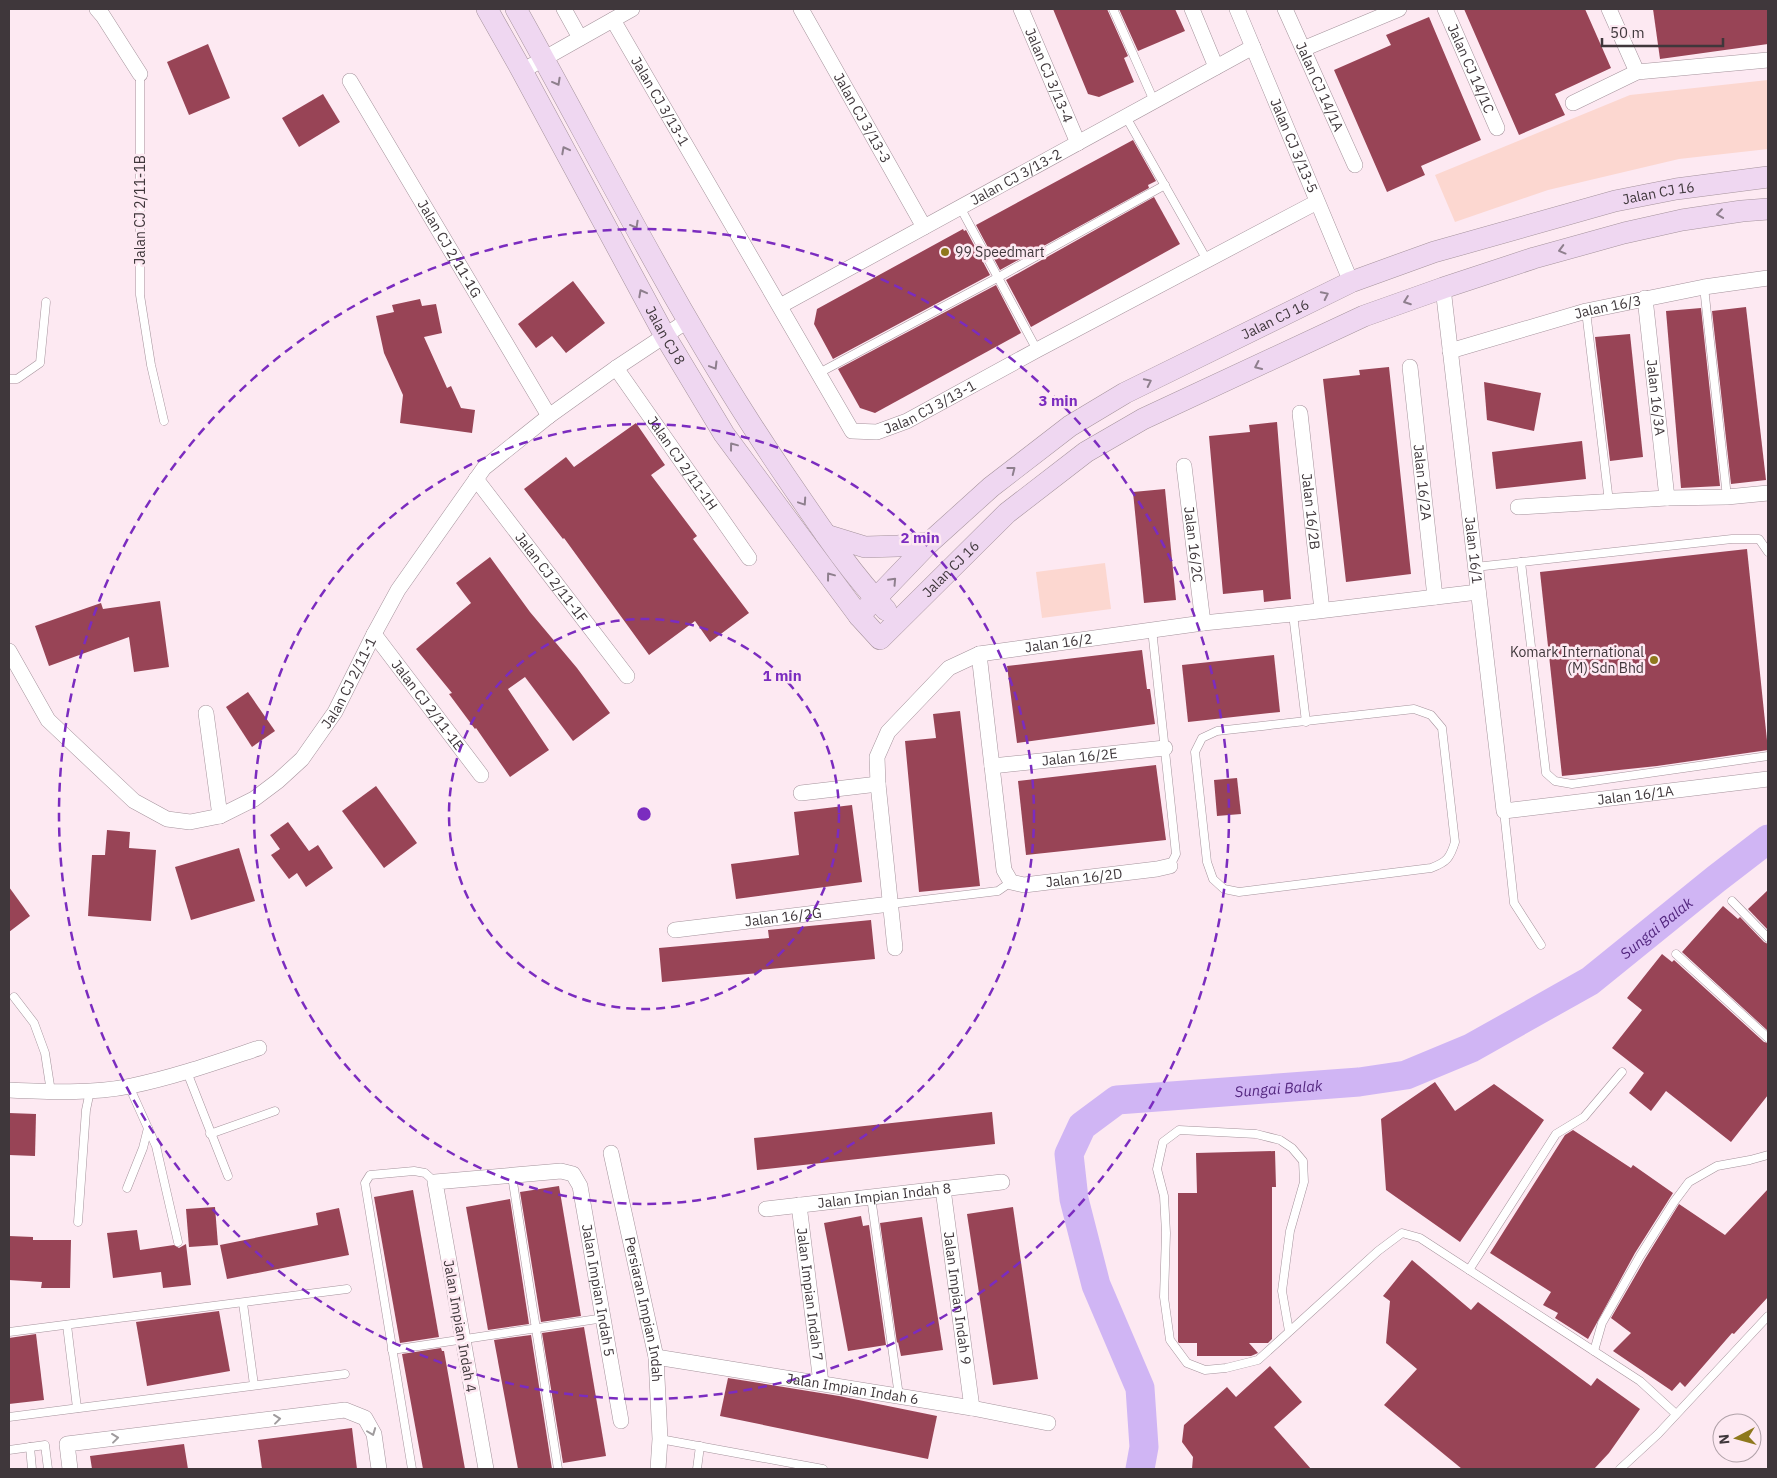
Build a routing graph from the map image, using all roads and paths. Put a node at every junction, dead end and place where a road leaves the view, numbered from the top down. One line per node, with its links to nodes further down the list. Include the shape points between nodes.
1 (97, 9): 24 (street, Jalan CJ 2/11-1B)
2 (487, 9): 22 (street, Jalan CJ 8)
3 (516, 9): 19 (street, Jalan CJ 8)
4 (564, 9): 16 (street)
5 (632, 9): 15 (street)
6 (801, 9): 37 (street, Jalan CJ 3/13-3)
7 (1020, 9): 30 (street, Jalan CJ 3/13-4)
8 (1113, 9): 26 (lane)
9 (1192, 9): 21 (street)
10 (1237, 9): 17 (street, Jalan CJ 3/13-5)
11 (1285, 9): 18 (street, Jalan CJ 14/1A)
12 (1399, 9): 18 (street)
13 (1445, 9): 29 (street, Jalan CJ 14/1C)
14 (1609, 9): 23 (street)
15 (613, 20): 16 (street); 46 (street, Jalan CJ 3/13-1)
16 (580, 38): 19 (street)
17 (1253, 47): 21 (street, Jalan CJ 3/13-2); 34 (street, Jalan CJ 3/13-5)
18 (1303, 49): 31 (street, Jalan CJ 14/1A)
19 (544, 59): 22 (street); 48 (street, Jalan CJ 8, one-way to 48)
20 (1768, 60): 23 (street)
21 (1216, 67): 26 (street, Jalan CJ 3/13-2)
22 (522, 71): 49 (street, Jalan CJ 8, one-way to 22)
23 (1637, 72): 27 (street)
24 (140, 74): 58 (lane, Jalan CJ 2/11-1B, via 140,295)
25 (350, 81): 57 (street, Jalan CJ 2/11-1G)
26 (1154, 101): 28 (street, Jalan CJ 3/13-2)
27 (1573, 103)
28 (1126, 117): 30 (street, Jalan CJ 3/13-2); 33 (lane)
29 (1497, 128)
30 (1078, 143): 35 (street, Jalan CJ 3/13-2)
31 (1355, 165)
32 (1768, 177): 40 (street, Jalan CJ 16, via 1615,200 1434,252)
33 (1165, 185): 38 (lane); 39 (lane)
34 (1317, 202): 38 (street, Jalan CJ 3/13-1); 40 (street, Jalan CJ 3/13-5)
35 (960, 207): 37 (street, Jalan CJ 3/13-2); 39 (lane)
36 (1768, 210): 43 (street, Jalan CJ 16, one-way to 43, via 1682,220 1624,233)
37 (924, 227): 46 (street, Jalan CJ 3/13-2)
38 (1207, 260): 50 (street, Jalan CJ 3/13-1)
39 (998, 278): 50 (lane); 54 (lane)
40 (1351, 282): 67 (street, Jalan CJ 16, one-way to 40, via 991,487 1070,426 1126,393)
41 (1768, 283): 42 (street, Jalan 16/3)
42 (1704, 287): 44 (street, Jalan 16/3); 62 (lane)
43 (1443, 288): 51 (street, Jalan 16/1); 78 (street, Jalan CJ 16, one-way to 78, via 1364,316 1143,419 1086,452 1007,513)
44 (1645, 298): 47 (street, Jalan 16/3); 63 (street, Jalan 16/3A)
45 (46, 302): 55 (lane, via 40,362 17,379)
46 (780, 306): 54 (street, Jalan CJ 3/13-1)
47 (1586, 311): 51 (street, Jalan 16/3); 64 (lane)
48 (687, 321): 49 (street, Jalan CJ 2/11-1); 66 (street, Jalan CJ 8, one-way to 66, via 748,421)
49 (665, 336): 53 (street, Jalan CJ 2/11-1); 77 (street, Jalan CJ 8, one-way to 49, via 724,434)
50 (1037, 350): 54 (street, Jalan CJ 3/13-1, via 907,422 877,432 852,431)
51 (1450, 351): 71 (street, Jalan 16/1)
52 (1410, 367): 73 (street, Jalan 16/2A)
53 (616, 368): 57 (street, Jalan CJ 2/11-1); 69 (street, Jalan CJ 2/11-1H)
54 (819, 373)
55 (9, 379)
56 (1300, 413): 75 (street, Jalan 16/2B)
57 (549, 416): 60 (street, Jalan CJ 2/11-1, via 484,468)
58 (164, 421)
59 (1184, 466): 79 (street, Jalan 16/2C)
60 (476, 479): 81 (street, Jalan CJ 2/11-1, via 398,590); 85 (street, Jalan CJ 2/11-1F)
61 (1768, 493): 62 (street)
62 (1727, 497): 63 (street)
63 (1667, 498): 64 (street)
64 (1609, 502): 65 (street)
65 (1518, 507)
66 (826, 535): 67 (street, via 865,547); 74 (street, Jalan CJ 8)
67 (929, 542): 74 (street, Jalan CJ 16, one-way to 67)
68 (1768, 552): 70 (lane, via 1759,539 1732,538)
69 (749, 558)
70 (1521, 562): 71 (lane); 89 (lane, via 1546,773 1555,782 1572,784)
71 (1475, 567): 72 (street, Jalan 16/1)
72 (1478, 592): 73 (street, Jalan 16/2); 95 (street, Jalan 16/1)
73 (1436, 597): 75 (street, Jalan 16/2)
74 (876, 599): 77 (street, Jalan CJ 16); 78 (street, Jalan CJ 8)
75 (1322, 610): 76 (street, Jalan 16/2)
76 (1293, 614): 79 (street, Jalan 16/2); 87 (lane)
77 (859, 616): 82 (street, Jalan CJ 8)
78 (897, 621): 82 (street, Jalan CJ 16)
79 (1203, 623): 80 (street, Jalan 16/2)
80 (1152, 629): 84 (street, Jalan 16/2); 88 (lane)
81 (374, 634): 91 (street, Jalan CJ 2/11-1E); 96 (street, Jalan CJ 2/11-1, via 335,712 302,759 254,799)
82 (880, 639)
83 (9, 650): 96 (street, Jalan CJ 2/11-1, via 48,720 134,801 166,819 190,822)
84 (978, 654): 90 (street); 93 (street, Jalan 16/2, via 949,668 888,732 877,757)
85 (627, 676)
86 (206, 713): 96 (street)
87 (1306, 722): 87 (lane, via 1414,709 1431,715 1442,728 1455,842 1444,863 1431,868 1240,892 1224,889 1214,879 1207,862 1195,752 1202,738 1217,731)
88 (1165, 748): 90 (street, Jalan 16/2E); 97 (lane, via 1176,854)
89 (1768, 756)
90 (992, 766): 98 (street)
91 (481, 774)
92 (1768, 779): 95 (street, Jalan 16/1A)
93 (878, 784): 94 (street); 100 (street, Jalan 16/2)
94 (801, 793)
95 (1504, 811): 103 (lane, via 1514,903)
96 (220, 816)
97 (1170, 866): 98 (street, Jalan 16/2D, via 1024,885)
98 (1008, 876): 100 (lane, via 998,891)
99 (1732, 901): 102 (lane)
100 (890, 904): 101 (street, Jalan 16/2G); 104 (street, Jalan 16/2)
101 (675, 930)
102 (1768, 938)
103 (1541, 945)
104 (895, 948)
105 (1676, 954): 107 (lane)
106 (14, 997): 114 (lane, via 34,1023 45,1053)
107 (1768, 1038)
108 (259, 1048): 109 (street)
109 (187, 1072): 111 (street); 117 (lane)
110 (1622, 1072): 131 (lane, via 1584,1117 1556,1134)
111 (129, 1086): 113 (street); 116 (lane)
112 (9, 1090): 114 (street)
113 (90, 1091): 114 (street); 129 (lane)
114 (51, 1092)
115 (275, 1111): 117 (lane)
116 (148, 1128): 124 (lane); 130 (lane, via 156,1146)
117 (210, 1134): 120 (lane)
118 (611, 1152): 143 (street, Persiaran Impian Indah)
119 (1768, 1155): 142 (lane, via 1717,1166 1689,1182 1640,1256 1602,1324)
120 (228, 1176)
121 (512, 1176): 122 (street); 135 (street, Jalan Impian Indah 5, via 561,1171 573,1174 580,1186); 137 (lane)
122 (435, 1182): 140 (street, Jalan Impian Indah 4); 141 (lane, via 425,1173 414,1171 370,1175 366,1183)
123 (1002, 1182): 125 (street, Jalan Impian Indah 8)
124 (127, 1188)
125 (943, 1189): 126 (street, Jalan Impian Indah 8); 149 (street, Jalan Impian Indah 9)
126 (871, 1197): 127 (street, Jalan Impian Indah 8); 147 (lane)
127 (799, 1206): 128 (street, Jalan Impian Indah 8); 145 (street, Jalan Impian Indah 7)
128 (766, 1209)
129 (78, 1222)
130 (178, 1242)
131 (1469, 1270): 138 (lane, via 1420,1238 1402,1233); 142 (lane)
132 (347, 1289): 133 (lane)
133 (243, 1303): 136 (lane); 146 (lane)
134 (1768, 1316): 150 (lane)
135 (604, 1318): 137 (lane); 152 (street, Jalan Impian Indah 5)
136 (67, 1326): 139 (lane); 148 (lane)
137 (536, 1328): 140 (lane); 166 (lane)
138 (1289, 1331): 138 (lane, via 1258,1360 1205,1370 1187,1363 1170,1340 1164,1297 1164,1196 1157,1169 1163,1142 1180,1130 1256,1134 1280,1140 1303,1161 1304,1182 1290,1231 1282,1291)
139 (9, 1332)
140 (463, 1340): 141 (lane); 165 (street, Jalan Impian Indah 4)
141 (392, 1350): 164 (lane)
142 (1594, 1351): 150 (lane, via 1640,1381)
143 (656, 1357): 145 (street, Jalan Impian Indah 6); 154 (street, Persiaran Impian Indah)
144 (345, 1374): 146 (lane)
145 (821, 1383): 147 (street, Jalan Impian Indah 6)
146 (254, 1385): 148 (lane)
147 (899, 1396): 149 (street, Jalan Impian Indah 6)
148 (77, 1408): 151 (lane)
149 (972, 1408): 153 (street, Jalan Impian Indah 6)
150 (1676, 1414): 170 (lane)
151 (9, 1417)
152 (621, 1421)
153 (1048, 1423)
154 (660, 1439): 155 (lane); 167 (street, Persiaran Impian Indah)
155 (700, 1446): 158 (lane); 168 (lane)
156 (30, 1447): 157 (lane); 160 (lane); 161 (lane, via 46,1445)
157 (9, 1450)
158 (785, 1466): 159 (lane)
159 (811, 1468): 169 (lane)
160 (32, 1469)
161 (48, 1469)
162 (70, 1469): 163 (street, one-way to 163, via 67,1444 345,1410 365,1418 374,1434)
163 (379, 1469)
164 (412, 1469)
165 (486, 1469)
166 (558, 1469)
167 (658, 1469)
168 (697, 1469)
169 (823, 1469)
170 (1620, 1469)

